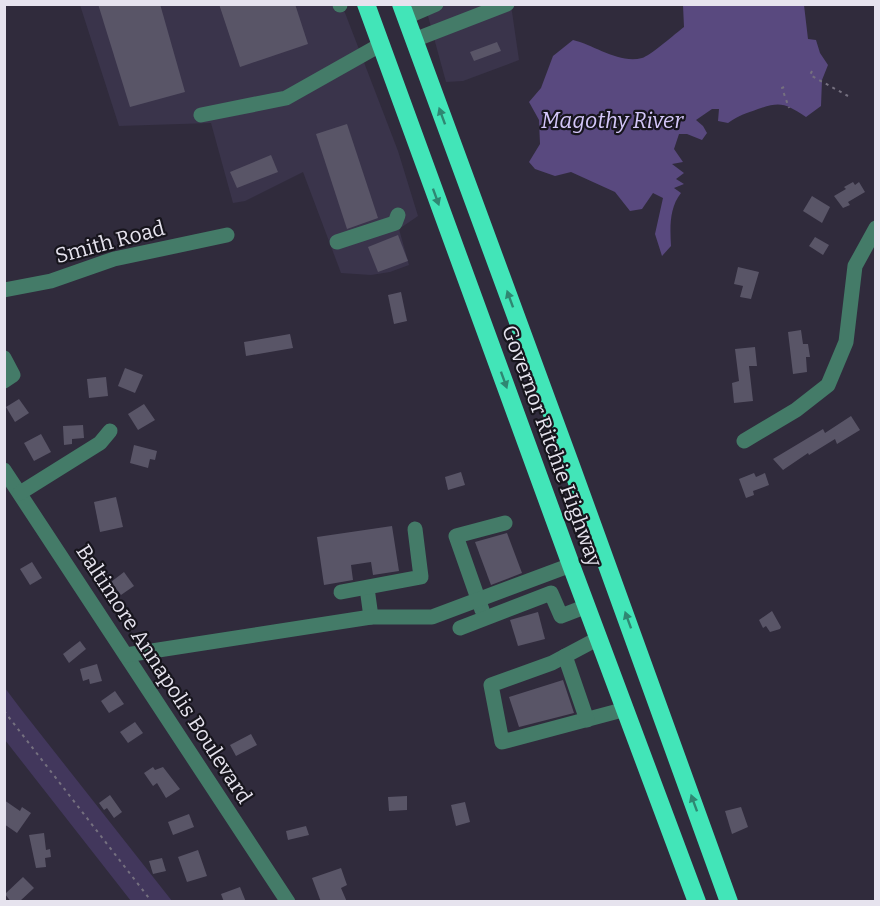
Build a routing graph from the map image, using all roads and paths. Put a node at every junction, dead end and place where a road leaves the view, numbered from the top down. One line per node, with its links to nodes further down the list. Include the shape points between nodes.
1 (366, 4): 6 (highway, Governor Ritchie Highway)
2 (436, 4): 4 (street)
3 (507, 4): 5 (street)
4 (403, 11): 5 (highway, Governor Ritchie Highway)
5 (414, 40): 39 (highway, Governor Ritchie Highway, one-way to 5)
6 (380, 45): 11 (street, via 286,98 221,118); 25 (highway, Governor Ritchie Highway, one-way to 25)
7 (812, 72): 9 (path, via 810,75)
8 (784, 87): 10 (path)
9 (848, 96)
10 (789, 108)
11 (201, 115)
12 (398, 215): 15 (street, via 395,223)
13 (876, 228): 20 (street, via 855,266 846,342 828,385 796,410)
14 (227, 235): 16 (street, Smith Road, via 114,259 51,281)
15 (337, 242)
16 (4, 290)
17 (4, 358): 18 (street, via 14,375)
18 (4, 381)
19 (110, 431): 22 (street, via 100,443)
20 (744, 441)
21 (4, 470): 22 (street, Baltimore Annapolis Boulevard)
22 (20, 493): 34 (street, Baltimore Annapolis Boulevard)
23 (505, 524): 28 (street, via 456,536)
24 (416, 529): 26 (street, via 421,577)
25 (571, 565): 28 (street); 29 (highway, Governor Ritchie Highway)
26 (366, 588): 27 (street); 30 (street)
27 (340, 592)
28 (478, 601): 30 (street, via 432,617); 31 (street)
29 (587, 606): 31 (street, via 561,616 551,593); 33 (highway, Governor Ritchie Highway)
30 (371, 616): 34 (street)
31 (485, 618): 32 (street)
32 (460, 628)
33 (599, 638): 35 (street); 36 (highway, Governor Ritchie Highway)
34 (126, 655): 42 (street, Baltimore Annapolis Boulevard)
35 (565, 656): 38 (street); 38 (street, via 491,685 502,742)
36 (626, 709): 38 (street); 40 (highway, Governor Ritchie Highway)
37 (4, 711): 41 (path)
38 (587, 720)
39 (714, 858): 40 (highway); 44 (highway, Governor Ritchie Highway)
40 (685, 868): 43 (highway, Governor Ritchie Highway)
41 (152, 902)
42 (288, 902)
43 (698, 902)
44 (729, 902)

